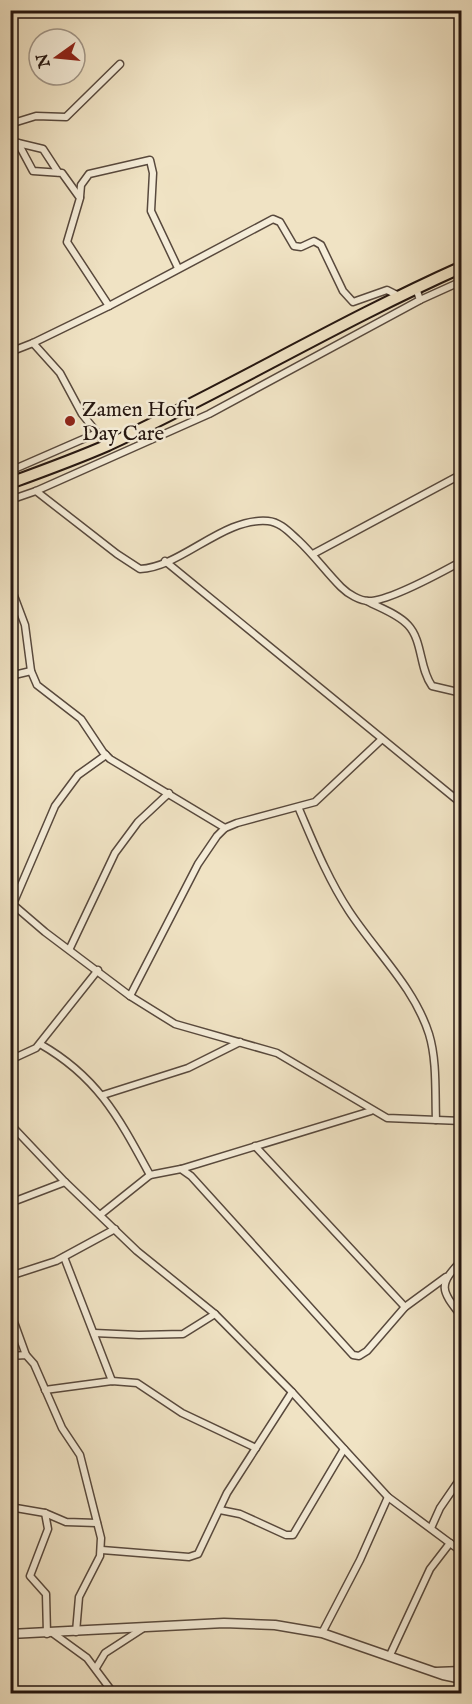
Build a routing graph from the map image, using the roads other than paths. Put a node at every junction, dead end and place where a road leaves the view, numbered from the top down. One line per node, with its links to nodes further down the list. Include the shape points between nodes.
1 (120, 64): 2 (street, via 66,117 36,116)
2 (10, 124)
3 (10, 141): 4 (street)
4 (18, 143): 5 (street, via 43,149); 5 (street, via 33,171)
5 (58, 172): 6 (street)
6 (80, 198): 8 (street, via 81,185 88,174 150,160 151,212); 13 (street, via 67,242)
7 (462, 267): 10 (main road)
8 (178, 268): 11 (street, via 276,219 294,246 314,242 321,245 343,291 353,302 387,290); 13 (street)
9 (462, 281): 12 (street)
10 (416, 288): 11 (main road); 12 (street)
11 (399, 296): 17 (main road)
12 (420, 300): 21 (street, via 209,414)
13 (109, 306): 14 (street)
14 (33, 343): 15 (street); 16 (street, via 60,373)
15 (10, 352)
16 (97, 433): 17 (street); 18 (street)
17 (107, 445): 20 (main road)
18 (10, 471)
19 (462, 474): 23 (street)
20 (10, 483)
21 (36, 492): 22 (street); 24 (street, via 131,565 148,569)
22 (10, 500)
23 (313, 554): 24 (street, via 282,527 267,521 225,532); 27 (street, via 342,588)
24 (165, 561): 31 (street)
25 (462, 561): 27 (street, via 380,599)
26 (10, 585): 28 (street, via 24,625)
27 (367, 601): 30 (street, via 410,627 432,686)
28 (31, 671): 29 (street); 32 (street, via 37,686 81,719)
29 (10, 676)
30 (462, 693)
31 (382, 739): 34 (street); 35 (street, via 325,795)
32 (106, 755): 33 (street); 37 (street, via 78,775 55,806)
33 (169, 793): 36 (street); 38 (street, via 138,822 121,845)
34 (462, 804)
35 (299, 808): 36 (street); 46 (street, via 349,911 405,986 424,1020 432,1047)
36 (225, 828): 40 (street, via 198,864)
37 (12, 903): 38 (street)
38 (70, 948): 39 (street)
39 (98, 970): 40 (street); 42 (street)
40 (130, 996): 41 (street, via 175,1024)
41 (240, 1042): 44 (street, via 188,1068); 45 (street, via 277,1053)
42 (40, 1044): 43 (street); 44 (street, via 60,1055)
43 (10, 1060)
44 (103, 1095): 51 (street)
45 (371, 1111): 46 (street, via 387,1118); 49 (street)
46 (436, 1120): 47 (street)
47 (462, 1121)
48 (10, 1124): 52 (street)
49 (255, 1146): 50 (street); 60 (street)
50 (181, 1169): 51 (street); 60 (street, via 353,1355 367,1351)
51 (150, 1174): 54 (street)
52 (65, 1182): 53 (street); 54 (street)
53 (10, 1203)
54 (100, 1215): 55 (street)
55 (115, 1230): 56 (street); 62 (street)
56 (64, 1257): 58 (street); 64 (street)
57 (462, 1260): 59 (street)
58 (10, 1276)
59 (446, 1277): 60 (street); 63 (street, via 445,1293)
60 (405, 1307)
61 (10, 1311): 65 (street)
62 (215, 1314): 64 (street, via 183,1334); 69 (street)
63 (462, 1317)
64 (94, 1333): 67 (street)
65 (26, 1355): 66 (street); 68 (street)
66 (10, 1356)
67 (112, 1382): 68 (street); 70 (street, via 137,1383 182,1413)
68 (45, 1390): 77 (street, via 62,1428 80,1455)
69 (292, 1392): 70 (street); 71 (street)
70 (256, 1448): 75 (street)
71 (344, 1449): 73 (street); 75 (street, via 293,1535)
72 (462, 1476): 78 (street, via 453,1484)
73 (388, 1497): 78 (street); 85 (street)
74 (10, 1507): 76 (street)
75 (220, 1510): 80 (street, via 194,1557)
76 (45, 1513): 77 (street, via 66,1522); 86 (street, via 48,1529 30,1576 46,1594)
77 (97, 1523): 80 (street)
78 (431, 1528): 79 (street)
79 (450, 1543): 81 (street); 87 (street, via 430,1569)
80 (102, 1550): 83 (street, via 79,1597)
81 (462, 1552)
82 (142, 1629): 83 (street); 85 (street, via 248,1623); 88 (street, via 105,1653)
83 (76, 1632): 86 (street)
84 (12, 1633): 86 (street)
85 (322, 1633): 87 (street)
86 (51, 1634): 88 (street)
87 (390, 1655): 90 (street)
88 (96, 1668): 92 (street)
89 (462, 1670): 90 (street)
90 (432, 1671): 91 (street)
91 (462, 1679)
92 (114, 1694)

